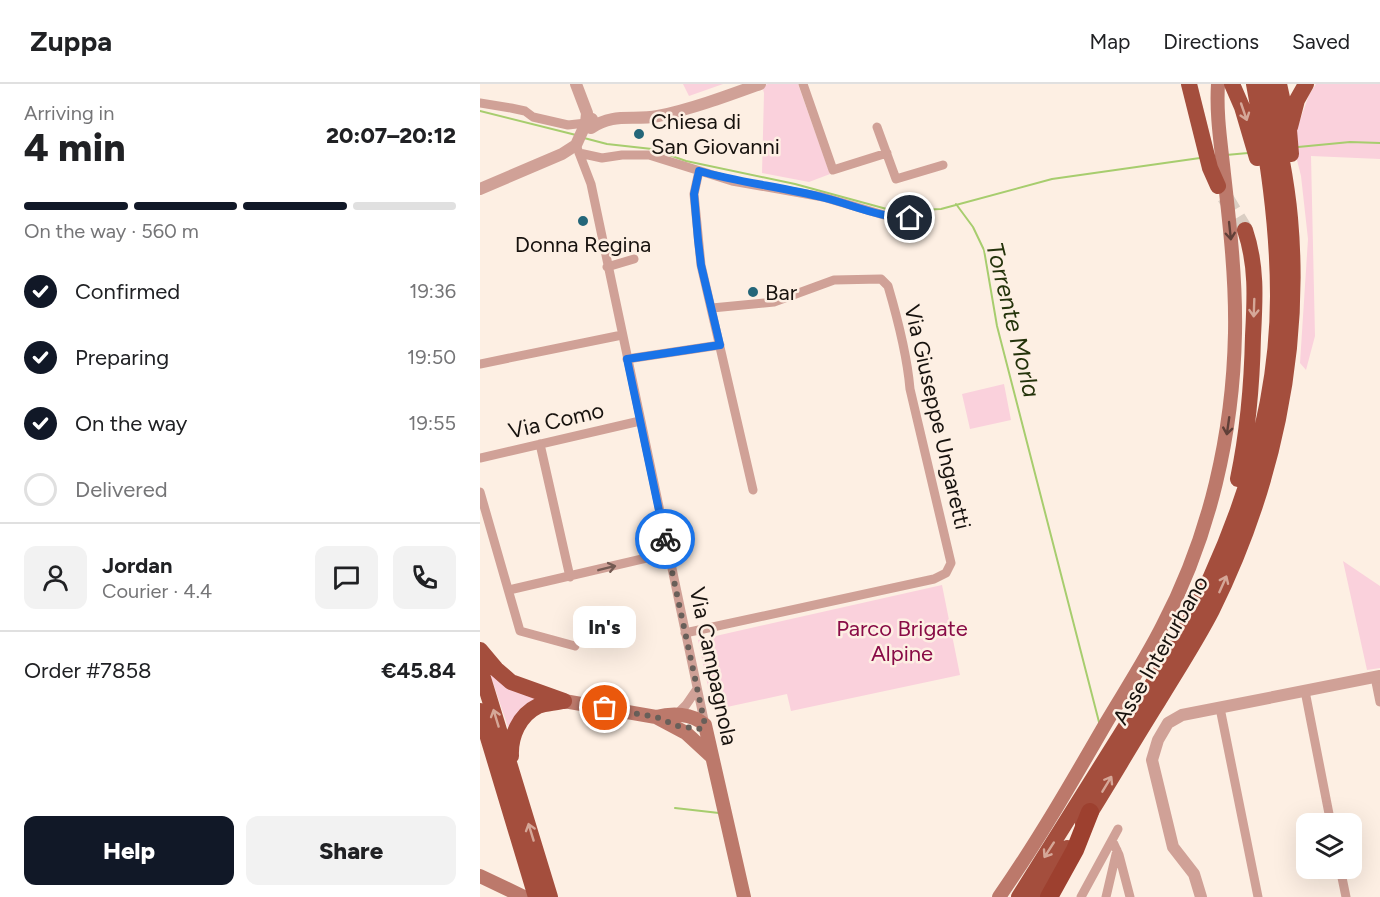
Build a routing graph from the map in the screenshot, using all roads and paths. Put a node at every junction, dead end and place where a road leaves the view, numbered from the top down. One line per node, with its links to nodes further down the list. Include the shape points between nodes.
1 (576, 84): 13 (street)
2 (760, 84): 13 (street, via 657,117 616,117)
3 (803, 84): 15 (street, via 833,170)
4 (1189, 84): 19 (highway, via 1200,133)
5 (1218, 84): 19 (main road)
6 (1232, 84): 14 (highway, one-way to 14, via 1242,107)
7 (1254, 84): 14 (highway, Asse Interurbano)
8 (1265, 84): 14 (highway, Asse Interurbano)
9 (1279, 84): 14 (highway)
10 (1306, 84): 14 (highway)
11 (480, 103): 13 (street, via 525,111 533,117 568,125)
12 (877, 127): 15 (street)
13 (584, 135): 18 (street, via 602,158 650,155); 20 (street, via 562,154); 24 (street, Via Campagnola)
14 (1274, 137): 16 (highway); 16 (highway, Asse Interurbano)
15 (887, 153): 17 (street, via 896,179)
16 (1275, 163): 49 (highway, Asse Interurbano, via 1278,296 1267,404 1227,543 1200,603); 55 (highway, Asse Interurbano, one-way to 16, via 1212,609 1236,555 1272,451 1294,355 1298,286 1298,231)
17 (943, 165)
18 (699, 171): 21 (street, via 732,181 824,197 894,218); 25 (street, via 694,194 698,240)
19 (1217, 176): 66 (main road, one-way to 66, via 1231,232 1235,332 1226,440 1202,532 1162,626)
20 (480, 189)
21 (926, 218)
22 (1245, 230): 49 (highway, one-way to 49, via 1254,261 1255,284 1250,408 1238,484 1206,577)
23 (634, 259): 24 (street)
24 (607, 267): 26 (street, Via Campagnola)
25 (712, 308): 27 (street); 38 (street, Via Giuseppe Ungaretti, via 774,302 834,280 885,281 898,322 951,563 948,570 933,579)
26 (622, 335): 28 (street, Via Campagnola); 29 (street)
27 (720, 345): 28 (street); 33 (street)
28 (627, 359): 30 (street, Via Campagnola)
29 (480, 364)
30 (640, 421): 31 (street, Via Como); 35 (street, Via Campagnola)
31 (540, 444): 32 (street, Via Como); 36 (street)
32 (480, 458)
33 (753, 490)
34 (480, 492): 37 (street)
35 (668, 554): 36 (street, one-way to 35); 38 (street, Via Campagnola)
36 (570, 577): 37 (street)
37 (509, 590): 39 (street, via 520,631)
38 (686, 633): 43 (street, Via Campagnola)
39 (574, 646)
40 (480, 650): 45 (highway, via 511,682)
41 (480, 668): 54 (highway, one-way to 41)
42 (1378, 677): 44 (street); 46 (street)
43 (697, 688): 50 (street); 51 (street, Via Campagnola)
44 (1305, 691): 47 (street); 56 (street)
45 (564, 701): 50 (main road); 54 (highway, via 538,706 525,715 514,733)
46 (1380, 702)
47 (1220, 708): 76 (street, via 1182,715 1168,723 1152,760 1173,847 1194,874); 77 (street)
48 (480, 711): 54 (highway)
49 (1137, 712): 67 (highway, Asse Interurbano, one-way to 67)
50 (677, 721): 51 (main road, via 699,729); 53 (main road)
51 (705, 725): 53 (main road, Via Campagnola)
52 (480, 736): 54 (highway)
53 (712, 758): 65 (main road, Via Campagnola)
54 (504, 767): 64 (highway)
55 (1090, 812): 60 (highway, Asse Interurbano); 70 (highway)
56 (1329, 813)
57 (1118, 829): 58 (street)
58 (1112, 840): 59 (street); 71 (street)
59 (1117, 850): 63 (street); 75 (street)
60 (1054, 869): 68 (highway, Asse Interurbano); 69 (highway)
61 (480, 876): 64 (main road)
62 (1343, 879): 78 (street)
63 (1108, 884): 72 (street); 73 (street); 74 (street)
64 (538, 893)
65 (744, 897)
66 (999, 897)
67 (1019, 897)
68 (1035, 897)
69 (1041, 897)
70 (1049, 897)
71 (1081, 897)
72 (1099, 897)
73 (1106, 897)
74 (1114, 897)
75 (1130, 897)
76 (1202, 897)
77 (1258, 897)
78 (1346, 897)

